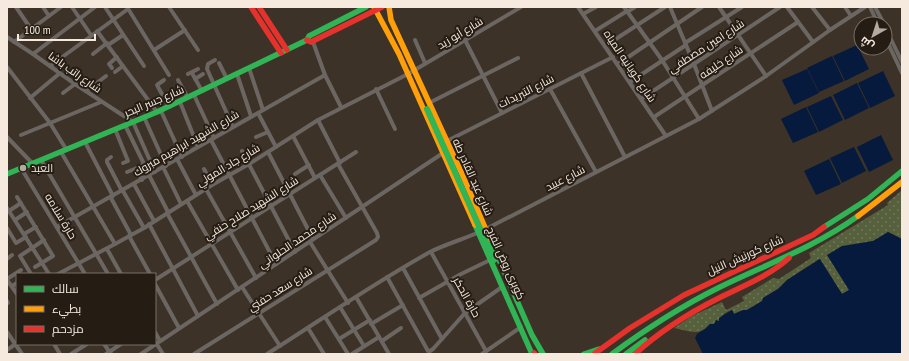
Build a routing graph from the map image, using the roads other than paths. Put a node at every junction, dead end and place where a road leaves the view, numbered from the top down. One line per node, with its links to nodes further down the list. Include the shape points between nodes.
1 (16, 7): 42 (street)
2 (43, 7): 32 (street)
3 (61, 7): 32 (street)
4 (72, 7): 36 (street)
5 (95, 7): 36 (street)
6 (105, 7): 38 (street)
7 (170, 7): 43 (street)
8 (251, 7): 64 (main road)
9 (259, 7): 63 (main road)
10 (366, 7): 53 (main road, شارع جسر البحر, via 309,36 307,38)
11 (382, 7): 28 (main road, شارع جسر البحر)
12 (521, 7): 52 (street, شارع أبو زيد)
13 (578, 7): 31 (street, شارع كوبانيه المياه)
14 (596, 7): 31 (street)
15 (635, 7): 30 (street)
16 (665, 7): 41 (street)
17 (670, 7): 40 (street)
18 (702, 7): 40 (street)
19 (719, 7): 37 (street)
20 (742, 7): 37 (street)
21 (780, 7): 49 (street, شارع امين مصطفي)
22 (786, 7): 39 (street)
23 (812, 7): 44 (street)
24 (845, 7): 33 (street)
25 (865, 7): 33 (street, شارع عبيد)
26 (875, 7): 34 (street)
27 (127, 8): 38 (street); 61 (street)
28 (375, 8): 35 (main road, شارع عبد القادر طه); 53 (main road, شارع جسر البحر)
29 (389, 10): 35 (main road); 85 (main road, شارع عبد القادر طه)
30 (626, 10): 41 (street); 46 (street)
31 (583, 14): 46 (street, شارع كوبانيه المياه)
32 (49, 16): 42 (street)
33 (851, 16): 44 (street, شارع عبيد)
34 (880, 16)
35 (380, 17): 85 (main road, شارع عبد القادر طه)
36 (80, 18): 47 (street); 66 (street)
37 (726, 18): 49 (street); 59 (street)
38 (113, 19): 45 (street); 48 (street)
39 (798, 22): 56 (street); 68 (street, شارع خليفه)
40 (677, 24): 55 (street); 59 (street)
41 (637, 26): 55 (street); 60 (street)
42 (30, 29): 54 (street)
43 (185, 30): 61 (street); 62 (street)
44 (830, 30): 56 (street, شارع عبيد)
45 (98, 31): 47 (street); 58 (street)
46 (595, 31): 60 (street, شارع كوبانيه المياه)
47 (91, 35): 77 (street)
48 (123, 35): 58 (street); 79 (street)
49 (738, 36): 68 (street); 76 (street, شارع امين مصطفي)
50 (7, 37): 54 (street, شارع راتب باشا)
51 (415, 40): 74 (street)
52 (465, 40): 74 (street, شارع أبو زيد); 94 (street)
53 (310, 41): 63 (main road, شارع جسر البحر); 91 (street)
54 (14, 42): 66 (street, شارع راتب باشا)
55 (649, 42): 72 (street); 75 (street)
56 (813, 42): 95 (street, شارع عبيد)
57 (893, 43): 73 (street)
58 (107, 44): 67 (street); 69 (street)
59 (686, 44): 72 (street); 76 (street)
60 (606, 46): 70 (street, شارع كوبانيه المياه)
61 (154, 50): 93 (street)
62 (198, 50)
63 (287, 50): 64 (main road, شارع جسر البحر)
64 (281, 53): 82 (main road, شارع جسر البحر)
65 (893, 53): 86 (street)
66 (33, 54): 77 (street, شارع راتب باشا)
67 (93, 54)
68 (750, 54): 95 (street); 104 (street, شارع خليفه)
69 (117, 57): 78 (street); 81 (street, via 110,63)
70 (613, 57): 75 (street, شارع كوبانيه المياه); 88 (street, شارع التبريدات)
71 (518, 58): 94 (street)
72 (662, 60): 96 (street); 101 (street)
73 (902, 62)
74 (426, 63): 85 (street, شارع أبو زيد)
75 (618, 64): 101 (street, شارع كوبانيه المياه)
76 (694, 64): 96 (street, شارع امين مصطفي); 104 (street)
77 (50, 66): 87 (street, شارع راتب باشا)
78 (123, 66): 84 (street); 121 (street)
79 (144, 66)
80 (7, 67): 113 (street)
81 (112, 68)
82 (249, 68): 90 (main road, شارع جسر البحر); 120 (street)
83 (198, 69): 97 (street, via 190,74)
84 (115, 72)
85 (411, 72): 105 (street, شارع جاد المولي); 110 (main road, شارع عبد القادر طه); 117 (main road, شارع عبد القادر طه)
86 (902, 72)
87 (60, 73): 102 (street, شارع راتب باشا); 113 (street)
88 (581, 73): 106 (street, شارع التبريدات); 153 (street)
89 (203, 74): 97 (street)
90 (237, 74): 98 (main road, شارع جسر البحر); 125 (street)
91 (325, 75): 119 (street); 120 (street, شارع الشهيد ابراهيم مبروك)
92 (106, 76): 108 (street)
93 (169, 76)
94 (483, 76): 117 (street); 124 (street)
95 (766, 76): 122 (street, شارع عبيد)
96 (673, 78): 112 (street); 114 (street, شارع امين مصطفي)
97 (195, 79): 107 (street)
98 (227, 79): 103 (main road, شارع جسر البحر); 103 (street, via 217,62 208,64 207,68)
99 (164, 80): 118 (street, via 157,85)
100 (178, 80): 111 (street)
101 (630, 82): 114 (street, شارع كوبانيه المياه)
102 (74, 84): 108 (street, شارع راتب باشا); 109 (street)
103 (214, 85): 107 (main road, شارع جسر البحر); 133 (street)
104 (703, 86): 112 (street, شارع خليفه); 122 (street)
105 (376, 89): 119 (street, شارع جاد المولي); 135 (street)
106 (550, 89): 124 (street, شارع التبريدات); 169 (street)
107 (202, 91): 111 (main road, شارع جسر البحر)
108 (86, 92): 115 (street, شارع راتب باشا)
109 (63, 93)
110 (418, 95): 117 (main road, كوبرى روض الفرج); 151 (main road, شارع عبد القادر طه)
111 (191, 97): 116 (main road, شارع جسر البحر); 142 (street)
112 (685, 97): 127 (street, شارع خليفه); 128 (street)
113 (30, 98): 131 (street)
114 (641, 99): 127 (street, شارع كوبانيه المياه)
115 (101, 102): 130 (street, شارع راتب باشا); 131 (street)
116 (180, 102): 118 (main road, شارع جسر البحر); 145 (street)
117 (428, 106): 143 (main road, شارع عبد القادر طه); 286 (main road, كوبرى روض الفرج, bridge)
118 (169, 107): 121 (main road, شارع جسر البحر)
119 (341, 108): 129 (street, شارع جاد المولي)
120 (263, 110): 123 (street, شارع الشهيد ابراهيم مبروك)
121 (159, 111): 126 (main road, شارع جسر البحر); 152 (street)
122 (712, 111): 128 (street, شارع عبيد)
123 (258, 113): 125 (street, شارع الشهيد ابراهيم مبروك); 136 (street)
124 (502, 113): 143 (street, شارع التبريدات)
125 (252, 116): 133 (street, شارع الشهيد ابراهيم مبروك)
126 (144, 117): 130 (main road, شارع جسر البحر); 161 (street)
127 (654, 117): 139 (street, شارع كوبانيه المياه)
128 (699, 119): 139 (street, شارع عبيد)
129 (318, 120): 138 (street, شارع جاد المولي); 159 (street)
130 (133, 122): 132 (main road, شارع جسر البحر); 168 (street)
131 (50, 123): 137 (street); 147 (street)
132 (125, 125): 134 (main road, شارع جسر البحر); 164 (street, via 144,164)
133 (233, 127): 142 (street, شارع الشهيد ابراهيم مبروك)
134 (115, 129): 144 (main road, شارع جسر البحر); 158 (street, via 128,161)
135 (396, 129)
136 (268, 132): 141 (street); 146 (street)
137 (21, 135)
138 (293, 136): 146 (street, شارع جاد المولي); 162 (street)
139 (666, 136): 153 (street, شارع عبيد)
140 (7, 137): 157 (street)
141 (256, 137)
142 (212, 139): 145 (street, شارع الشهيد ابراهيم مبروك); 174 (street)
143 (447, 141): 205 (main road, شارع عبد القادر طه)
144 (85, 142): 147 (main road, شارع جسر البحر); 185 (street)
145 (198, 147): 152 (street, شارع الشهيد ابراهيم مبروك)
146 (276, 147): 149 (street, شارع جاد المولي)
147 (64, 150): 156 (main road, شارع جسر البحر); 189 (street)
148 (242, 151): 160 (street)
149 (268, 152): 160 (street, شارع جاد المولي); 182 (street)
150 (356, 152): 159 (street, شارع الشهيد صلاح حنفي)
151 (443, 153): 191 (street, شارع محمد الحلواني); 207 (main road, شارع عبد القادر طه)
152 (182, 157): 155 (street, شارع الشهيد ابراهيم مبروك)
153 (625, 157): 169 (street, شارع عبيد)
154 (111, 158): 181 (street, via 107,162)
155 (177, 159): 161 (street, شارع الشهيد ابراهيم مبروك); 183 (street)
156 (41, 160): 157 (main road, شارع جسر البحر); 195 (street)
157 (32, 163): 163 (main road, شارع جسر البحر)
158 (123, 163)
159 (339, 163): 173 (street, شارع الشهيد صلاح حنفي); 191 (street)
160 (249, 164): 174 (street, شارع جاد المولي); 190 (street)
161 (165, 166): 168 (street, شارع الشهيد ابراهيم مبروك); 188 (street)
162 (309, 166): 171 (street); 175 (street)
163 (21, 168): 170 (main road, شارع جسر البحر); 202 (street, حارة سلامه)
164 (137, 168): 167 (street); 176 (street)
165 (204, 170): 179 (street)
166 (902, 171): 282 (main road, شارع كورنيش النيل, via 868,199 813,235 684,294)
167 (127, 172)
168 (155, 172): 172 (street, شارع الشهيد ابراهيم مبروك)
169 (596, 172): 205 (street, شارع عبيد)
170 (7, 174)
171 (295, 174)
172 (149, 175): 176 (street, شارع الشهيد ابراهيم مبروك); 194 (street)
173 (320, 175): 175 (street, شارع الشهيد صلاح حنفي); 197 (street)
174 (229, 176): 179 (street, شارع جاد المولي); 196 (street)
175 (315, 178): 182 (street, شارع الشهيد صلاح حنفي)
176 (142, 180): 178 (street, شارع الشهيد ابراهيم مبروك)
177 (902, 182): 220 (main road, شارع كورنيش النيل, via 845,225)
178 (134, 184): 181 (street, شارع الشهيد ابراهيم مبروك); 199 (street)
179 (212, 185): 180 (street, شارع جاد المولي)
180 (206, 189): 183 (street, شارع جاد المولي); 206 (street)
181 (122, 191): 185 (street, شارع الشهيد ابراهيم مبروك); 204 (street)
182 (290, 194): 190 (street, شارع الشهيد صلاح حنفي); 211 (street)
183 (196, 195): 186 (street, شارع جاد المولي)
184 (17, 197): 187 (street)
185 (112, 197): 189 (street, شارع الشهيد ابراهيم مبروك); 209 (street)
186 (187, 201): 188 (street, شارع جاد المولي); 213 (street)
187 (21, 203): 192 (street); 193 (street)
188 (181, 204): 194 (street, شارع جاد المولي)
189 (93, 206): 195 (street, شارع الشهيد ابراهيم مبروك); 212 (street)
190 (271, 206): 196 (street, شارع الشهيد صلاح حنفي); 216 (street)
191 (362, 207): 197 (street, شارع محمد الحلواني); 232 (street, شارع سعد حفني, via 378,237)
192 (8, 210): 198 (street)
193 (27, 212): 198 (street); 201 (street)
194 (167, 212): 199 (street, شارع جاد المولي); 222 (street)
195 (75, 217): 202 (street, شارع الشهيد ابراهيم مبروك); 219 (street)
196 (252, 218): 206 (street, شارع الشهيد صلاح حنفي); 227 (street)
197 (346, 218): 211 (street, شارع محمد الحلواني)
198 (15, 220): 208 (street)
199 (154, 221): 200 (street, شارع جاد المولي)
200 (149, 224): 204 (street, شارع جاد المولي); 229 (street)
201 (36, 227): 208 (street); 210 (street)
202 (57, 227): 226 (street, حارة سلامه)
203 (7, 228): 208 (street, via 16,243)
204 (144, 228): 209 (street, شارع جاد المولي)
205 (486, 229): 207 (street, شارع عبيد); 218 (main road, شارع عبد القادر طه)
206 (230, 232): 213 (street, شارع الشهيد صلاح حنفي); 243 (street)
207 (478, 233): 217 (street, شارع عبيد); 224 (main road, شارع عبد القادر طه)
208 (25, 236): 214 (street)
209 (130, 236): 212 (street, شارع جاد المولي); 241 (street)
210 (44, 240): 214 (street); 225 (street, via 53,255)
211 (312, 240): 216 (street, شارع محمد الحلواني); 232 (street)
212 (115, 244): 215 (street, شارع جاد المولي)
213 (212, 244): 222 (street, شارع الشهيد صلاح حنفي); 250 (street)
214 (32, 248): 225 (street); 235 (street, via 20,257)
215 (107, 249): 219 (street, شارع جاد المولي); 240 (street)
216 (295, 252): 227 (street, شارع محمد الحلواني)
217 (431, 252): 230 (street, شارع عبيد); 246 (street, حارة الحكر)
218 (496, 253): 286 (main road, كوبرى روض الفرج, via 498,264 531,340); 298 (main road, شارع عبد القادر طه)
219 (97, 254): 226 (street, شارع جاد المولي); 239 (street)
220 (793, 254): 268 (main road, via 772,271 696,310); 301 (main road, شارع كورنيش النيل, via 689,302)
221 (12, 255): 223 (street)
222 (191, 257): 229 (street, شارع الشهيد صلاح حنفي); 254 (street)
223 (7, 259)
224 (490, 260): 246 (street); 249 (main road, شارع عبد القادر طه)
225 (42, 263): 228 (street); 236 (street)
226 (78, 263): 237 (street, شارع جاد المولي); 238 (street, حارة سلامه)
227 (276, 264): 243 (street, شارع محمد الحلواني)
228 (35, 267)
229 (172, 268): 245 (street, شارع الشهيد صلاح حنفي); 259 (street)
230 (403, 268): 242 (street, شارع عبيد); 252 (street)
231 (21, 270): 234 (street)
232 (328, 270): 253 (street); 258 (street, شارع سعد حفني)
233 (16, 273): 244 (street)
234 (16, 273)
235 (30, 273)
236 (48, 273)
237 (60, 273)
238 (84, 273)
239 (107, 273)
240 (120, 273)
241 (149, 273)
242 (388, 277): 251 (street, شارع عبيد); 255 (street)
243 (256, 278): 250 (street, شارع محمد الحلواني)
244 (7, 279): 247 (street)
245 (156, 279)
246 (448, 281): 252 (street); 257 (street, حارة الحكر)
247 (10, 286)
248 (156, 286): 263 (street)
249 (502, 286): 257 (street); 262 (main road, شارع عبد القادر طه)
250 (240, 289): 254 (street, شارع محمد الحلواني); 258 (street)
251 (356, 297): 253 (street, شارع عبيد); 261 (street)
252 (420, 298): 272 (street)
253 (348, 302): 256 (street, شارع عبيد)
254 (217, 304): 259 (street, شارع محمد الحلواني)
255 (403, 305): 261 (street); 272 (street, via 428,351)
256 (340, 307): 260 (street, شارع عبيد); 266 (street)
257 (465, 313): 272 (street); 285 (street, حارة الحكر)
258 (259, 314): 280 (street); 292 (street, شارع سعد حفني)
259 (198, 316): 263 (street, شارع محمد الحلواني)
260 (325, 317): 264 (street, شارع عبيد); 270 (street)
261 (371, 322): 266 (street); 271 (street)
262 (521, 327): 285 (street); 286 (main road, شارع عبد القادر طه)
263 (180, 328): 273 (street, شارع محمد الحلواني)
264 (308, 328): 280 (street, شارع عبيد); 294 (street)
265 (401, 328): 271 (street)
266 (354, 330): 270 (street); 281 (street)
267 (7, 332): 274 (street)
268 (661, 332): 302 (main road, via 646,339); 303 (main road)
269 (156, 335): 273 (street)
270 (339, 339): 295 (street)
271 (380, 339): 281 (street); 297 (street)
272 (442, 339)
273 (158, 342): 291 (street)
274 (16, 344): 283 (street)
275 (17, 345): 287 (street)
276 (55, 345): 288 (street)
277 (84, 345): 289 (street)
278 (120, 345): 284 (street)
279 (154, 345): 290 (street, شارع محمد الحلواني)
280 (280, 346): 293 (street, شارع عبيد)
281 (364, 346): 296 (street)
282 (601, 348): 299 (main road); 300 (main road, شارع كورنيش النيل)
283 (7, 350)
284 (109, 353)
285 (484, 353)
286 (533, 353)
287 (22, 354)
288 (60, 354)
289 (71, 354)
290 (141, 354)
291 (163, 354)
292 (194, 354)
293 (268, 354)
294 (324, 354)
295 (348, 354)
296 (352, 354)
297 (389, 354)
298 (543, 354)
299 (584, 354)
300 (594, 354)
301 (612, 354)
302 (626, 354)
303 (635, 354)

